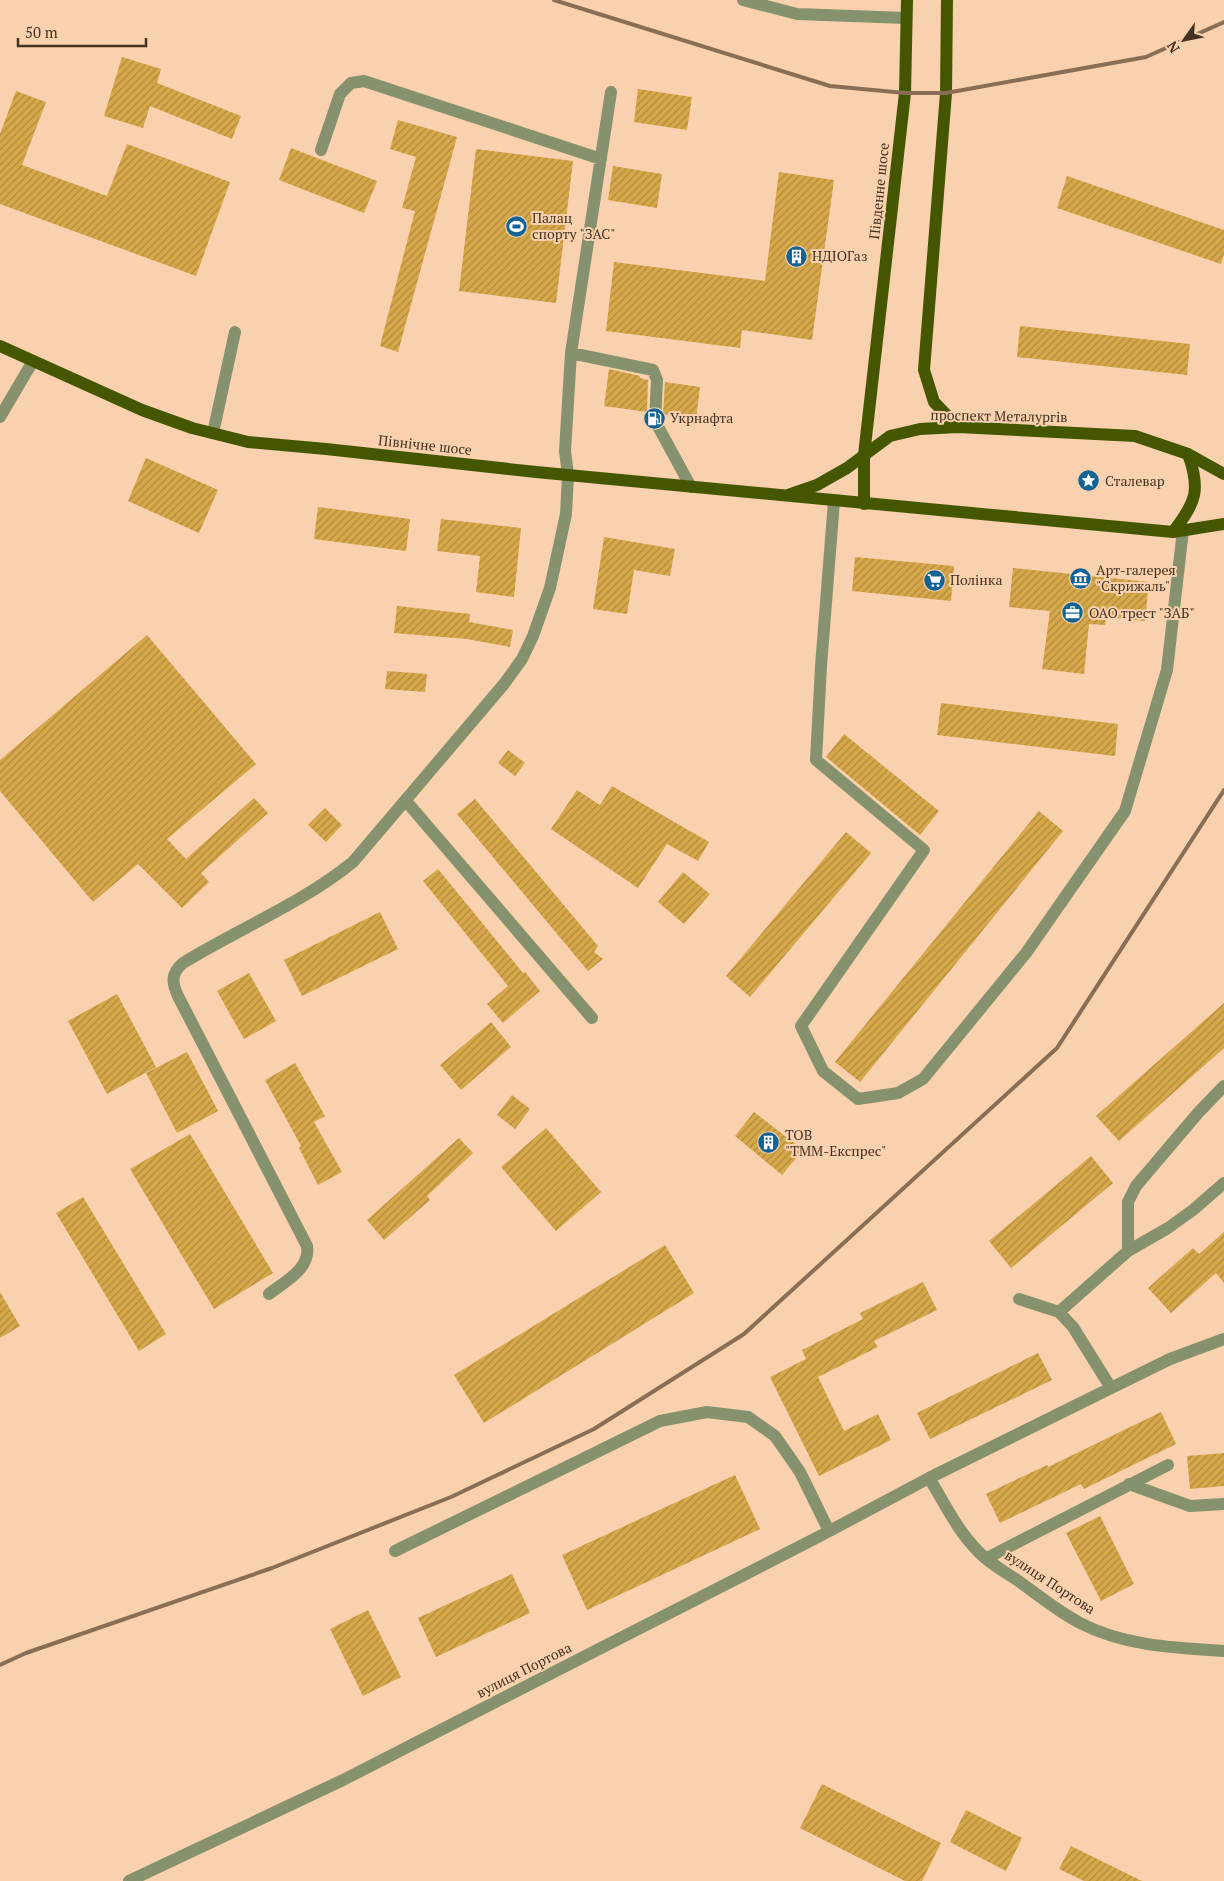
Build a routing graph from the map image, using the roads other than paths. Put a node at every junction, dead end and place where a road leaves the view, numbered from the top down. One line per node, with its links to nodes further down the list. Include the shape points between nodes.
1 (743, 0): 4 (street, via 797,14)
2 (907, 0): 4 (main road, Південне шосе)
3 (948, 0): 13 (main road, via 946,93 924,370 934,402)
4 (906, 18): 16 (main road, Південне шосе, via 905,93)
5 (611, 92): 7 (street)
6 (321, 150): 7 (street, via 340,94 352,83 364,81)
7 (600, 159): 10 (street)
8 (236, 332): 14 (street)
9 (0, 346): 11 (main road, Північне шосе)
10 (571, 353): 18 (street, via 565,451); 19 (street, via 654,370 657,380 655,421)
11 (33, 361): 12 (street); 14 (main road, Північне шосе, via 142,410)
12 (0, 417)
13 (958, 427): 15 (main road, проспект Металургів, via 1135,436); 16 (main road, проспект Металургів, via 920,429 890,436)
14 (213, 433): 18 (main road, Північне шосе, via 248,442)
15 (1188, 454): 17 (main road, проспект Металургів); 24 (main road, via 1196,486 1188,513)
16 (864, 456): 20 (main road, проспект Металургів, via 816,485); 22 (main road, Південне шосе)
17 (1224, 474)
18 (568, 475): 19 (main road, Північне шосе); 25 (street, via 566,514 550,588 522,659)
19 (691, 487): 20 (main road, Північне шосе)
20 (783, 496): 21 (main road, Північне шосе)
21 (834, 501): 22 (main road, Північне шосе); 24 (street, via 816,760 924,850 801,1026 823,1071 858,1099 898,1093 923,1079 1026,953 1125,811 1167,670)
22 (864, 504): 24 (main road)
23 (1224, 524): 24 (main road)
24 (1178, 531)
25 (406, 801): 26 (street); 30 (street, via 353,862 328,882 192,958 174,974 179,998 307,1246 304,1265)
26 (592, 1018)
27 (1224, 1086): 29 (street, via 1136,1186 1128,1202)
28 (1224, 1183): 29 (street, via 1194,1210)
29 (1128, 1251): 32 (street)
30 (269, 1294)
31 (1019, 1299): 32 (street)
32 (1059, 1312): 34 (street, via 1073,1327)
33 (1224, 1339): 34 (street, вулиця Портова, via 1170,1359)
34 (1111, 1388): 36 (street, вулиця Портова)
35 (1168, 1465): 37 (street)
36 (929, 1478): 39 (street, вулиця Портова); 41 (street, вулиця Портова, via 964,1534)
37 (1129, 1484): 38 (street, via 1190,1506); 41 (street)
38 (1224, 1504)
39 (829, 1531): 40 (street, via 800,1472 775,1436 748,1417 707,1412 660,1422); 43 (street, вулиця Портова, via 343,1780)
40 (395, 1551)
41 (987, 1558): 42 (street, вулиця Портова, via 1080,1623 1108,1635 1137,1643)
42 (1224, 1652)
43 (129, 1881)

